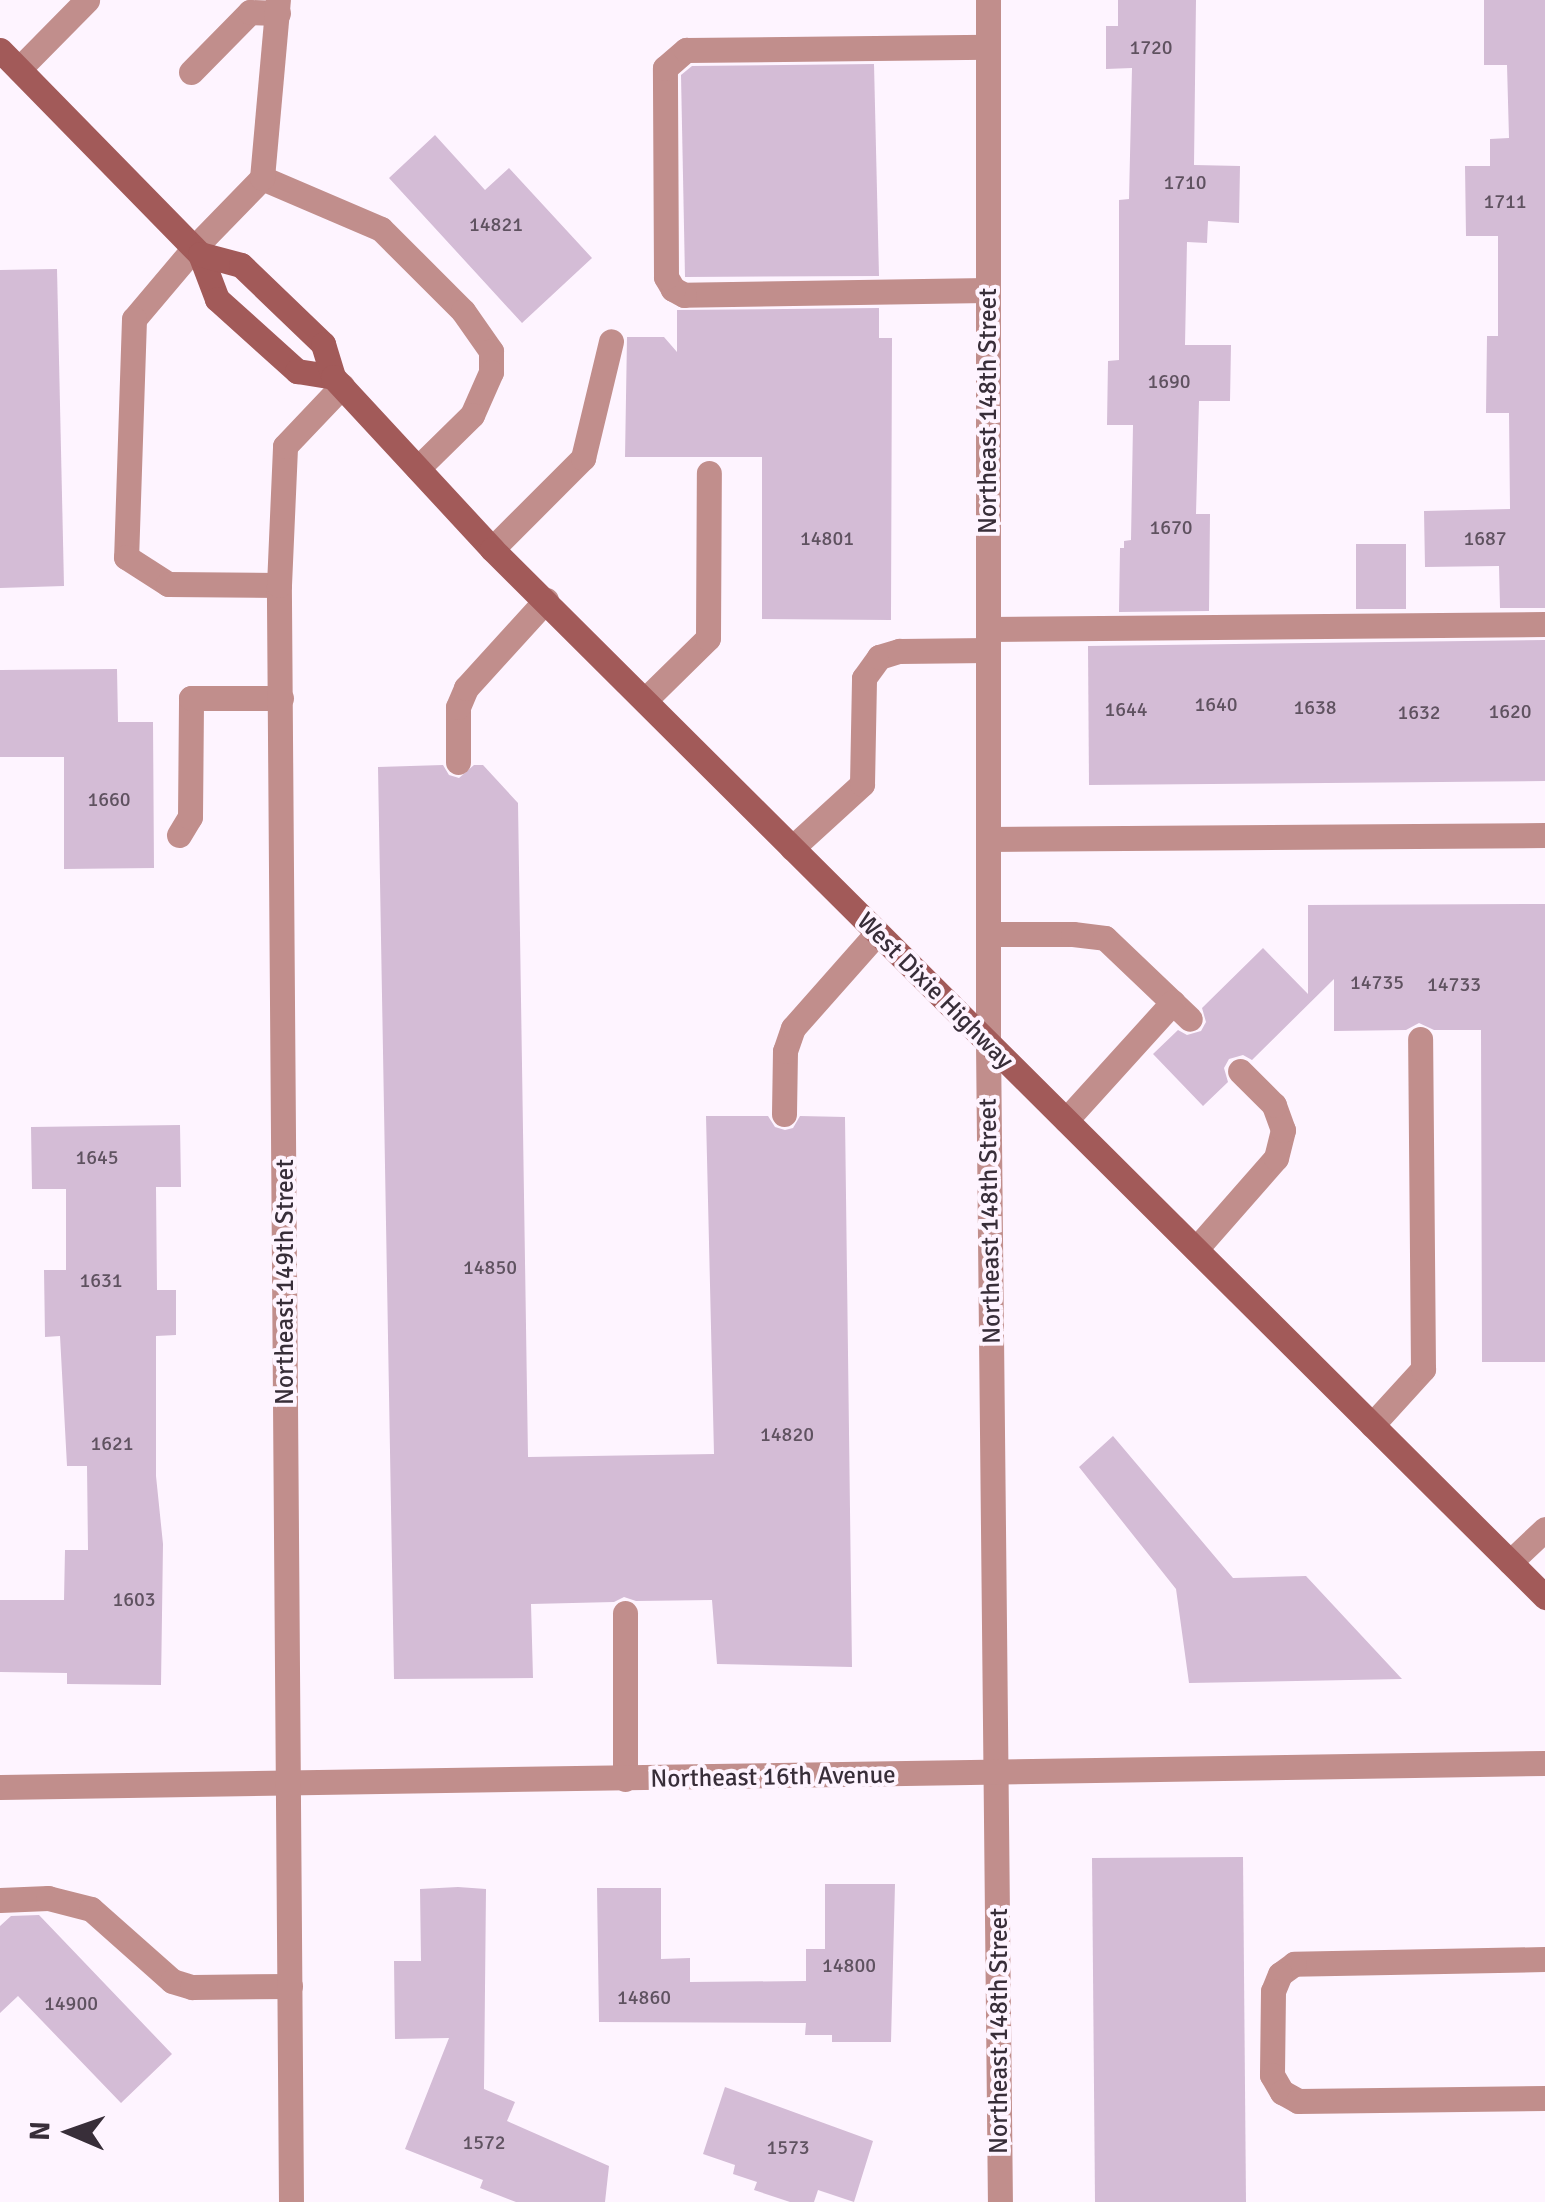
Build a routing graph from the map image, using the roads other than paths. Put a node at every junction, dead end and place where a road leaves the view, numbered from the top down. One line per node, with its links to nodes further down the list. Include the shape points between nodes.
1 (88, 0): 6 (street)
2 (988, 0): 4 (street, Northeast 148th Street)
3 (278, 7): 7 (street, via 250,12); 8 (street)
4 (988, 46): 10 (street, Northeast 148th Street); 10 (street, via 686,50 665,68 666,278 672,289 684,296)
5 (0, 50): 6 (main road, West Dixie Highway)
6 (19, 69): 9 (main road, West Dixie Highway)
7 (191, 72)
8 (262, 178): 9 (street); 13 (street, via 381,228 463,312 491,351 491,372 472,415)
9 (197, 251): 12 (main road, West Dixie Highway, via 241,266 322,344); 12 (main road, West Dixie Highway, via 217,299 297,371); 16 (street, via 134,320 126,557 168,584)
10 (987, 290): 19 (street, Northeast 148th Street)
11 (611, 341): 15 (street, via 583,458)
12 (338, 381): 13 (main road, West Dixie Highway); 16 (street, Northeast 149th Street, via 285,446)
13 (418, 468): 15 (main road, West Dixie Highway)
14 (709, 473): 21 (street, via 708,638)
15 (492, 549): 17 (main road, West Dixie Highway)
16 (279, 585): 20 (street, Northeast 149th Street)
17 (546, 600): 21 (main road, West Dixie Highway); 22 (street, via 466,688 458,707)
18 (1545, 624): 19 (street)
19 (988, 640): 25 (street, Northeast 148th Street); 26 (street, via 879,658 864,678 862,784)
20 (281, 698): 24 (street, via 192,698 190,817); 43 (street, Northeast 149th Street)
21 (646, 700): 26 (main road, West Dixie Highway)
22 (458, 762)
23 (1545, 835): 25 (street)
24 (180, 836)
25 (988, 839): 28 (street, Northeast 148th Street)
26 (792, 848): 27 (main road, West Dixie Highway)
27 (877, 933): 30 (main road, West Dixie Highway); 32 (street, via 794,1028 784,1051)
28 (989, 934): 30 (street, Northeast 148th Street); 33 (street, via 1105,938 1182,1011)
29 (1420, 1039): 35 (street, via 1423,1369)
30 (988, 1043): 33 (main road, West Dixie Highway); 41 (street, Northeast 148th Street)
31 (1240, 1070): 34 (street, via 1274,1105 1283,1130 1276,1158)
32 (784, 1114)
33 (1066, 1120): 34 (main road, West Dixie Highway)
34 (1196, 1249): 35 (main road, West Dixie Highway)
35 (1372, 1425): 37 (main road, West Dixie Highway)
36 (1545, 1528): 37 (street)
37 (1510, 1562): 38 (main road, West Dixie Highway)
38 (1545, 1597)
39 (625, 1612): 42 (street)
40 (1545, 1763): 41 (street, Northeast 16th Avenue)
41 (998, 1775): 42 (street, Northeast 16th Avenue); 50 (street, Northeast 148th Street)
42 (625, 1779): 43 (street, Northeast 16th Avenue)
43 (288, 1786): 44 (street, Northeast 16th Avenue); 47 (street, Northeast 149th Street)
44 (0, 1788)
45 (0, 1900): 47 (street, via 48,1898 91,1910 172,1982)
46 (1545, 1959): 48 (street, via 1294,1964 1273,1991 1272,2076 1298,2102)
47 (290, 1986): 49 (street, Northeast 149th Street)
48 (1545, 2098)
49 (291, 2202)
50 (1000, 2202)

